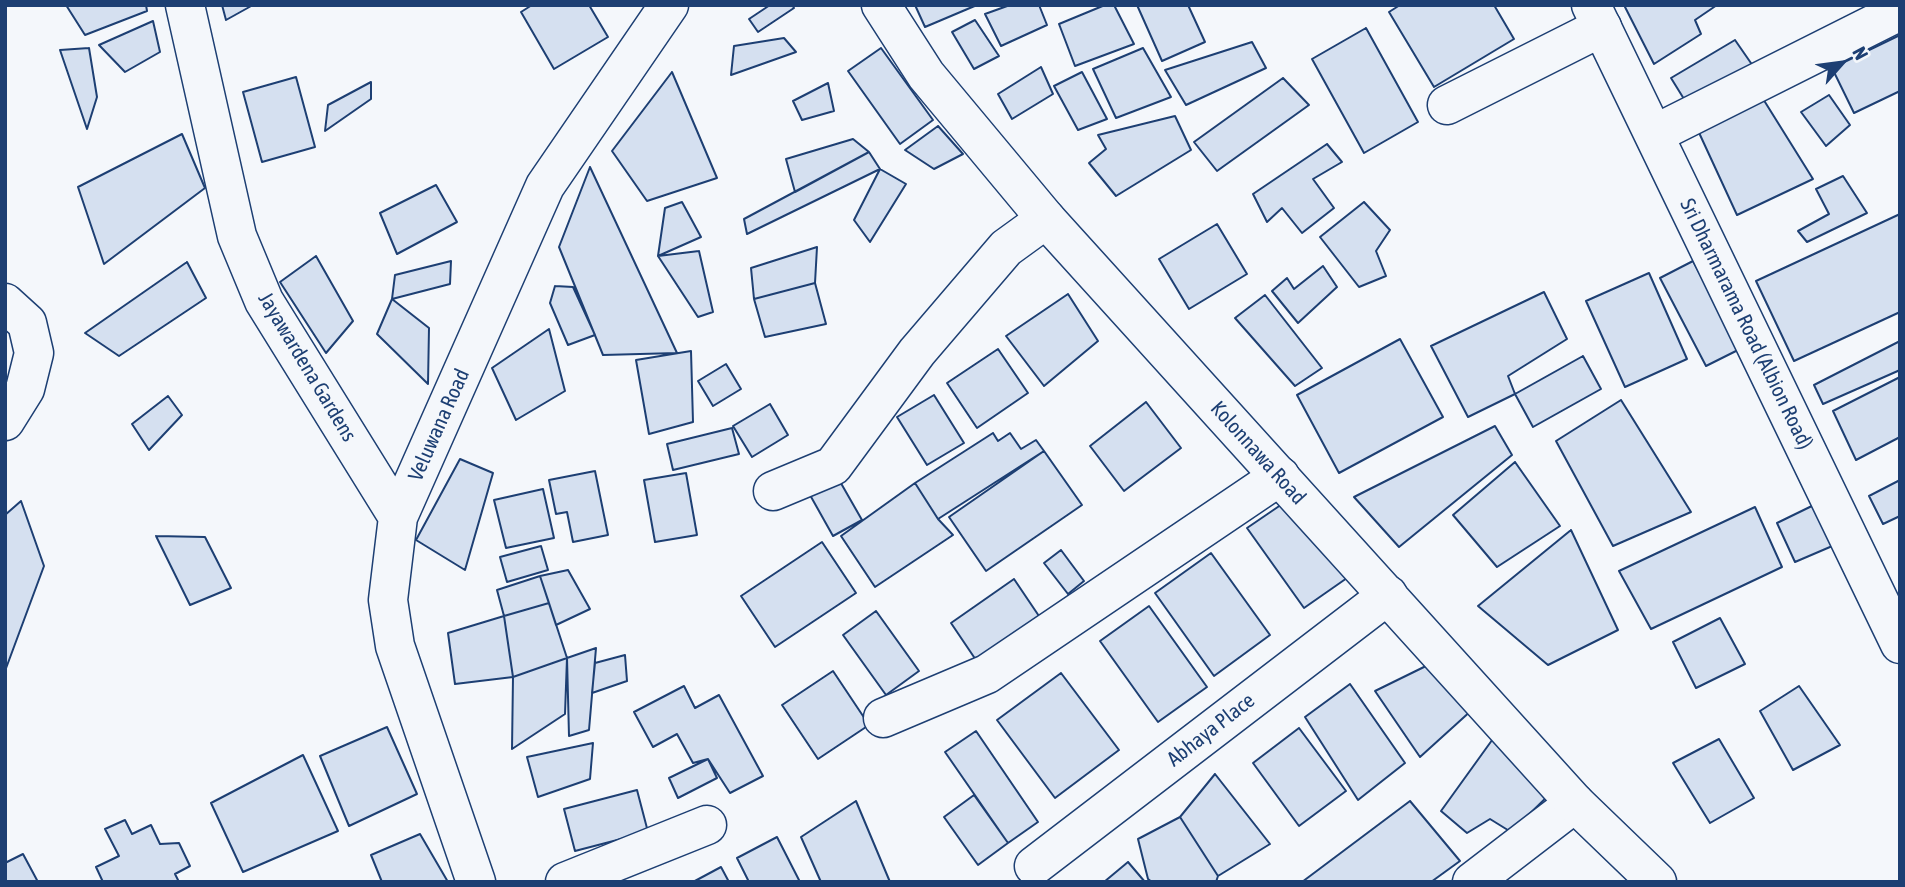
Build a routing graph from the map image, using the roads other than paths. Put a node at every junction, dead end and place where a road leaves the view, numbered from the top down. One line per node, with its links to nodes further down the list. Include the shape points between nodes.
1 (185, 5): 13 (street, Jayawardena Gardens, via 237,236 259,290)
2 (669, 5): 13 (street, Veluwana Road, via 545,186)
3 (881, 5): 8 (street, Kolonnawa Road, via 926,75)
4 (1900, 11): 7 (street)
5 (1596, 16): 6 (street); 7 (street, Sri Dharmarama Road (Albion Road))
6 (1447, 105)
7 (1655, 134): 15 (street, Sri Dharmarama Road (Albion Road))
8 (1046, 219): 11 (street, Kolonnawa Road); 12 (street, via 1006,248 917,352 833,466)
9 (5, 303): 10 (street, via 27,323 34,353 25,388)
10 (5, 421)
11 (1280, 476): 14 (street, Kolonnawa Road); 16 (street, via 987,674)
12 (773, 491)
13 (398, 517): 20 (street, Veluwana Road, via 388,600 395,646)
14 (1388, 595): 17 (street, Kolonnawa Road); 19 (street, Abhaya Place)
15 (1900, 644)
16 (883, 718)
17 (1575, 803): 22 (street); 23 (street, Kolonnawa Road)
18 (707, 825): 21 (street)
19 (1034, 866)
20 (476, 882)
21 (565, 882)
22 (1472, 882)
23 (1657, 882)

